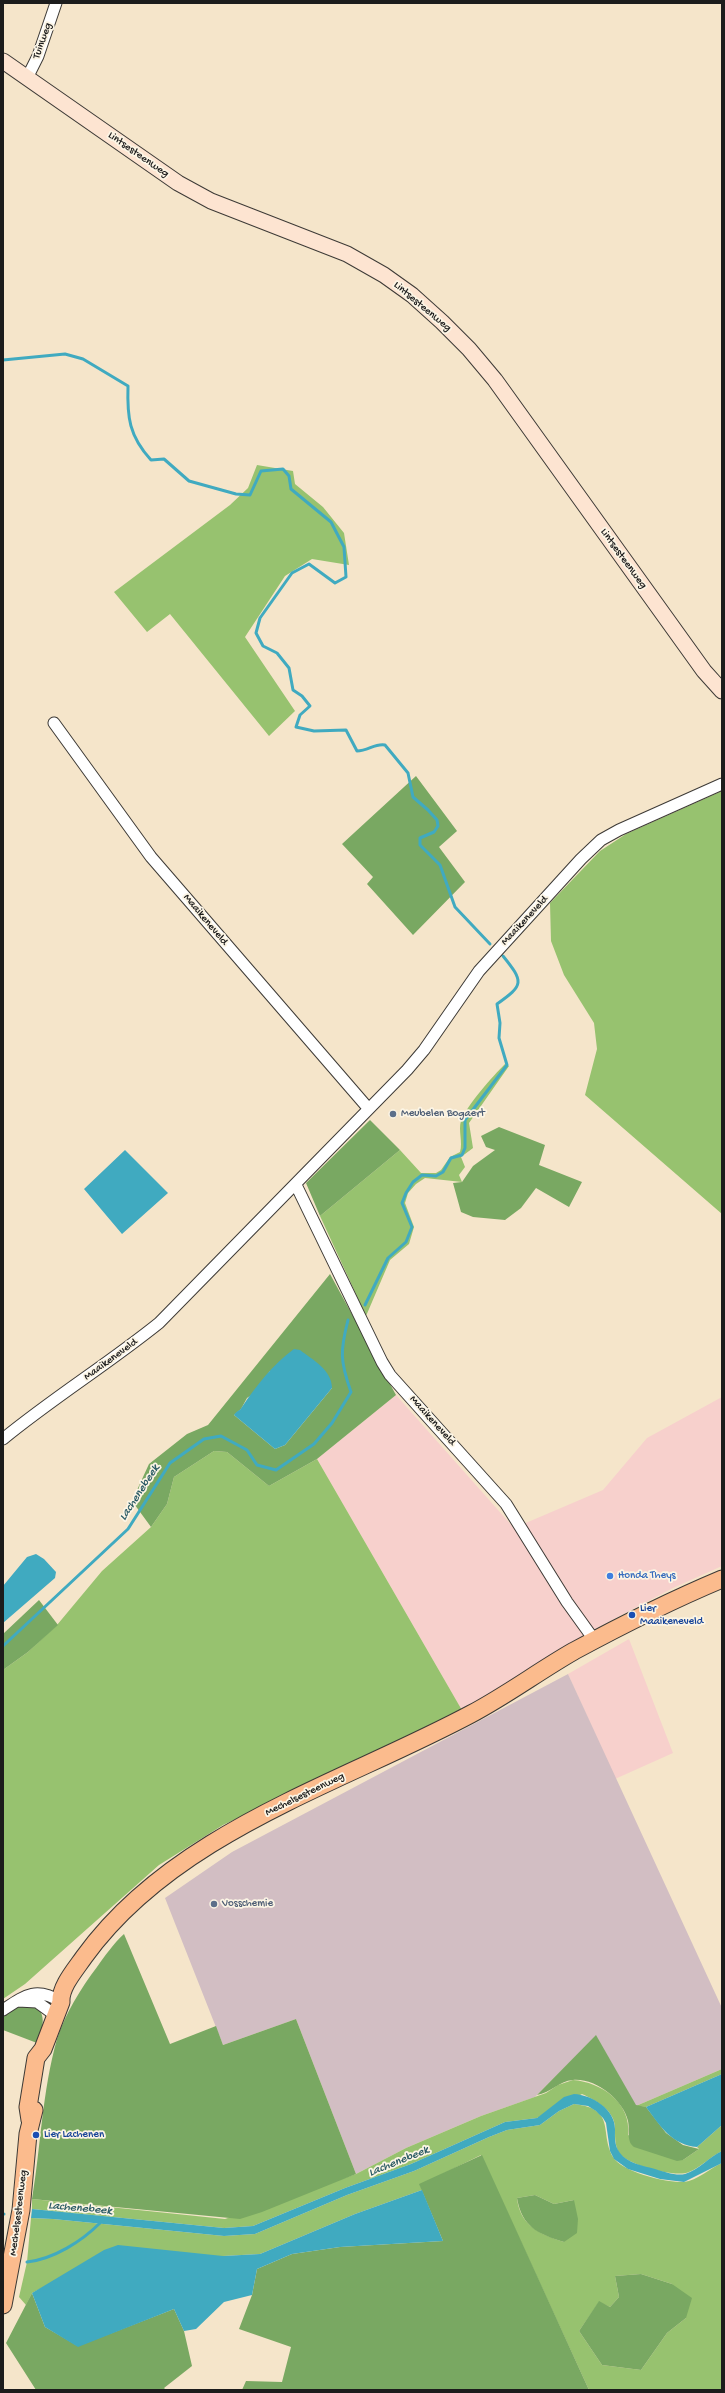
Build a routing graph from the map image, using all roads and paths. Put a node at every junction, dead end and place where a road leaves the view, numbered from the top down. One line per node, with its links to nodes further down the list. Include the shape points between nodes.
1 (56, 3): 3 (street, Tuinweg, via 38,56)
2 (3, 61): 3 (street, Lintsesteenweg)
3 (27, 78): 4 (street, Lintsesteenweg, via 178,183 211,201 347,254 384,275 412,296 469,349 495,380 686,646)
4 (722, 691)
5 (54, 723): 7 (street, Maaikeneveld, via 151,856)
6 (722, 784): 7 (street, Maaikeneveld, via 619,830 596,845 479,971 424,1050)
7 (368, 1108): 8 (street, Maaikeneveld)
8 (296, 1186): 9 (street, Maaikeneveld, via 159,1323 118,1356 33,1414); 11 (street, Maaikeneveld, via 390,1375 506,1504 567,1602)
9 (3, 1439)
10 (722, 1579): 11 (main road, Mechelsesteenweg, via 678,1598)
11 (595, 1641): 12 (main road, Mechelsesteenweg, via 577,1656 484,1717 236,1840 202,1861 144,1906 116,1932 89,1967 69,2000)
12 (58, 2009): 13 (street, via 54,1998 33,1993); 14 (main road, Mechelsesteenweg, via 43,2049 45,2059 30,2120 22,2210)
13 (3, 2010)
14 (3, 2305)

